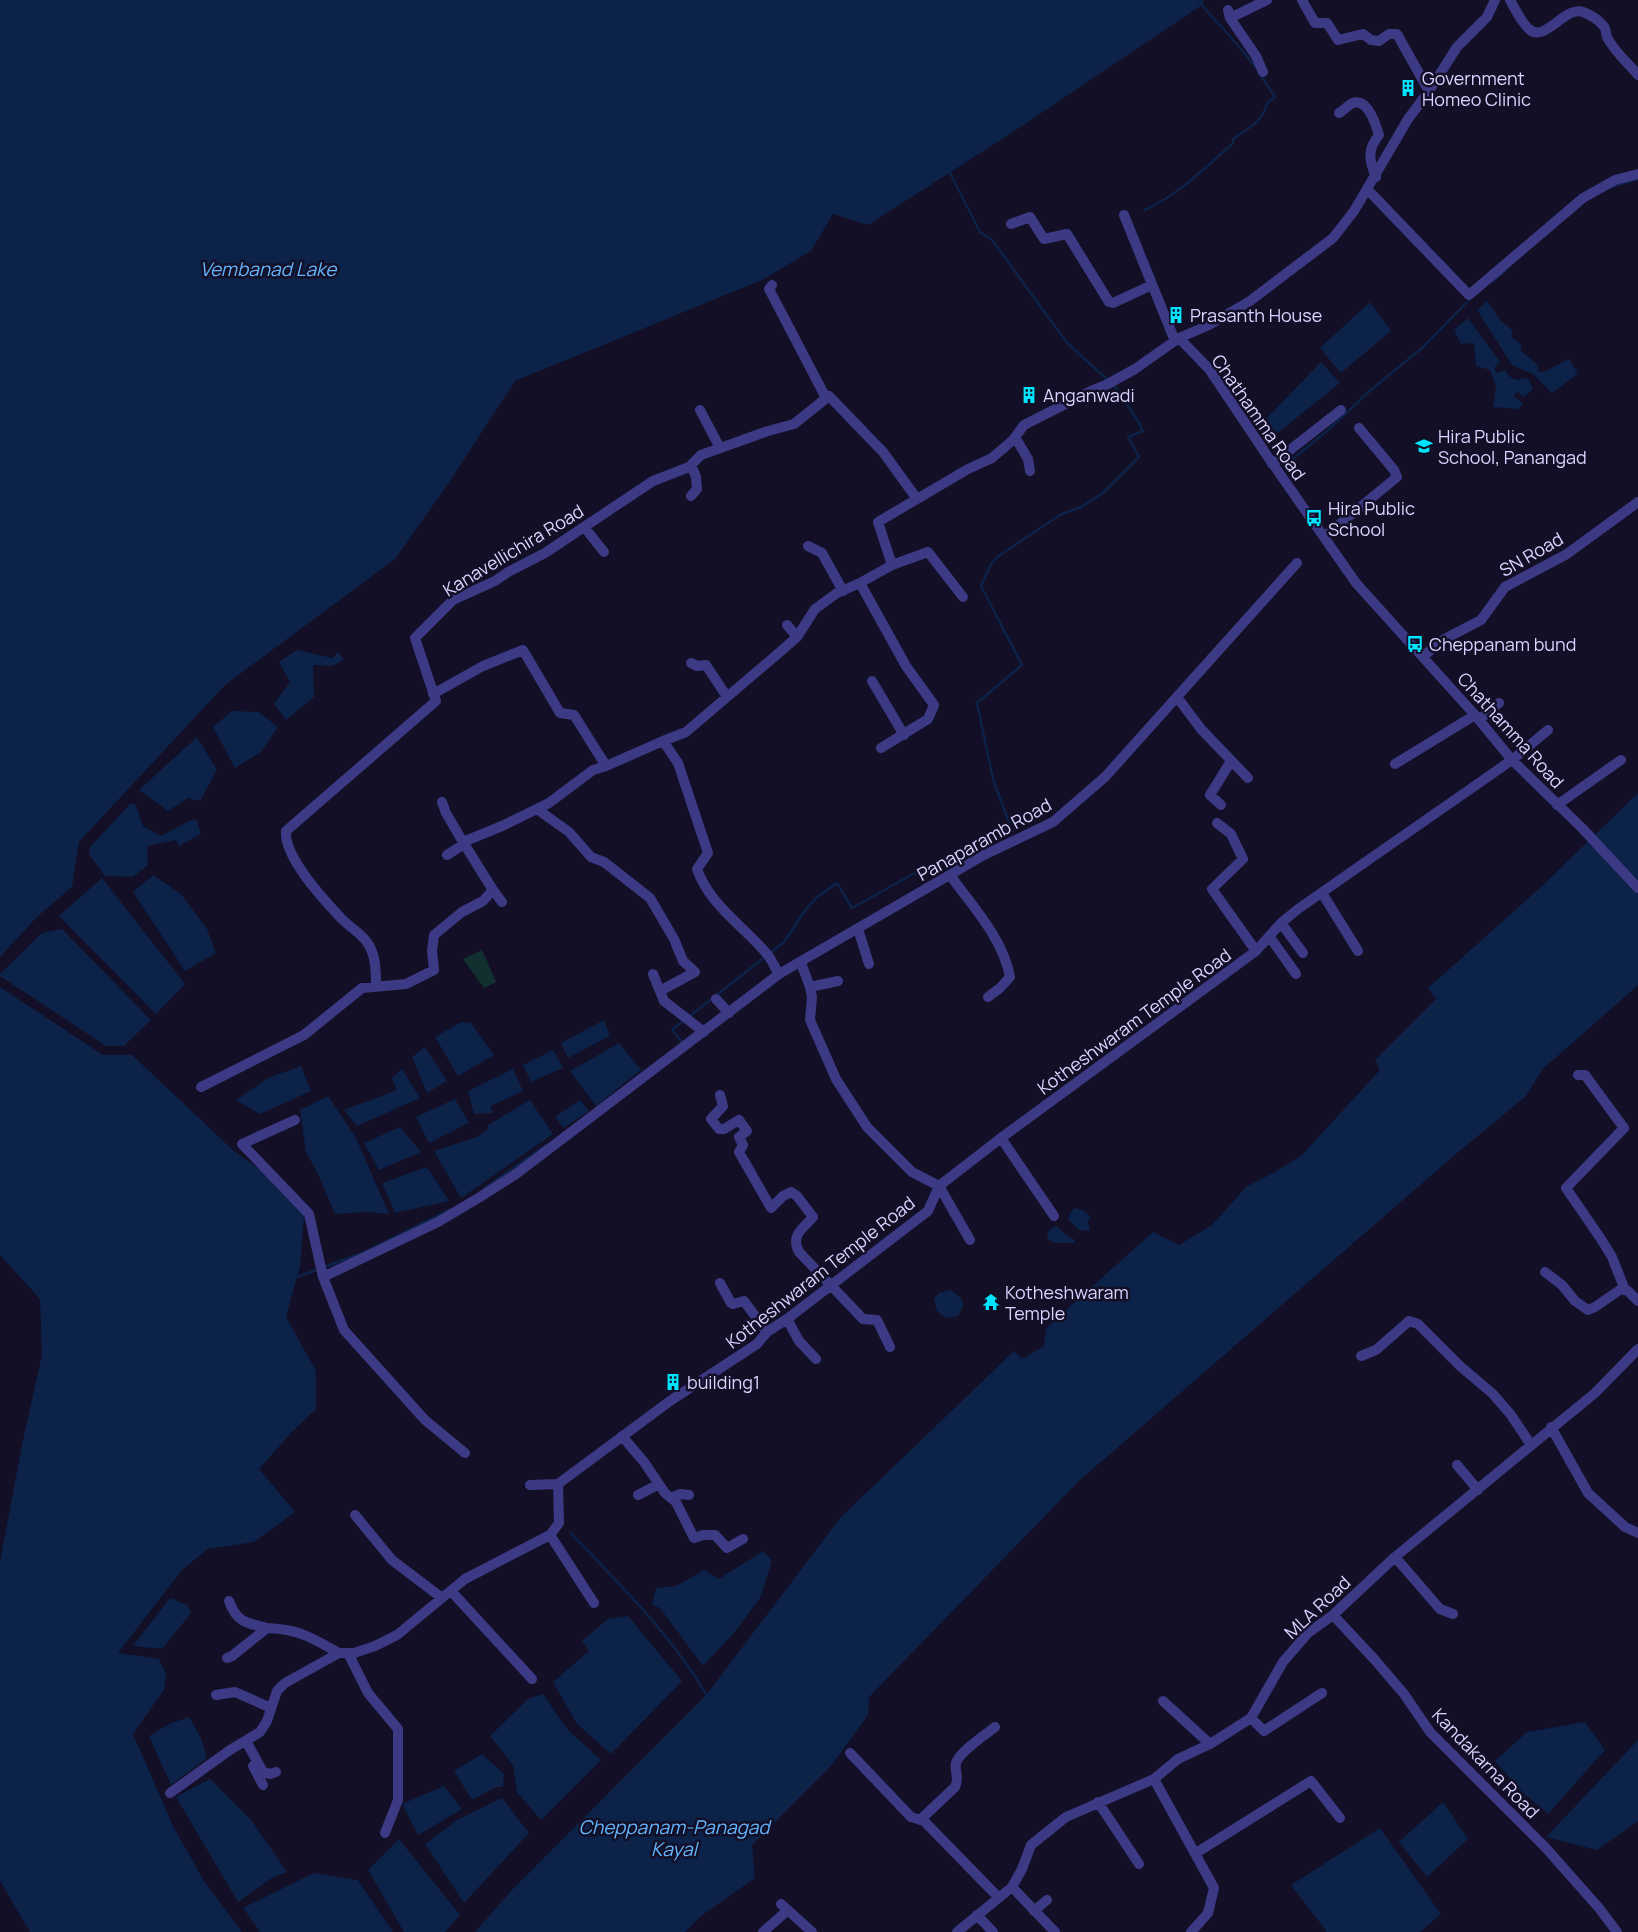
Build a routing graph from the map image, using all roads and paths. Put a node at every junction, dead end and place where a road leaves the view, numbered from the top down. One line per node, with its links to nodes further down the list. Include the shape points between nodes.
1 (1267, 0): 5 (street, via 1229,14)
2 (1302, 0): 7 (street, via 1315,23 1327,23 1338,40 1364,34 1379,41 1389,34 1396,34)
3 (1495, 0): 7 (street, via 1487,17 1457,47)
4 (1510, 0): 6 (street, via 1530,30 1535,32 1554,25 1571,11 1582,11 1602,25 1608,39)
5 (1263, 72)
6 (1638, 75)
7 (1430, 91): 10 (street, via 1408,119)
8 (1339, 113): 10 (street, via 1352,103 1359,104 1373,120 1379,135 1373,142 1370,162)
9 (1638, 174): 11 (street, via 1615,180 1583,198 1469,295)
10 (1376, 177): 11 (street)
11 (1368, 190): 16 (street, via 1333,238 1315,253 1250,301)
12 (1124, 215): 15 (street)
13 (1011, 224): 15 (street, via 1030,217 1044,239 1067,234 1110,302)
14 (772, 285): 17 (street, via 769,289)
15 (1152, 285): 16 (street)
16 (1177, 340): 21 (street, via 1106,386 1024,425); 23 (street, Chathamma Road, via 1209,369)
17 (826, 398): 22 (street, Kanavellichira Road, via 794,424); 27 (street, via 829,396 883,452)
18 (700, 410): 22 (street)
19 (1341, 410): 23 (street)
20 (1359, 428): 30 (street, via 1397,477)
21 (1015, 437): 25 (street, via 1028,459); 27 (street, via 992,458)
22 (720, 448): 24 (street, Kanavellichira Road, via 701,455)
23 (1272, 464): 30 (street, Chathamma Road)
24 (691, 465): 26 (street, via 698,489); 29 (street, Kanavellichira Road, via 652,481)
25 (1030, 472)
26 (692, 496)
27 (917, 499): 34 (street, via 878,522)
28 (1638, 502): 40 (street, SN Road, via 1567,554 1505,587 1481,620 1439,642)
29 (585, 528): 32 (street); 43 (street, Kanavellichira Road, via 496,581 453,600 415,638)
30 (1324, 537): 40 (street, Chathamma Road, via 1356,583)
31 (808, 546): 36 (street, via 822,553)
32 (604, 552)
33 (1297, 563): 45 (street, Panaparamb Road)
34 (892, 565): 35 (street); 37 (street, via 928,552)
35 (860, 584): 36 (street); 49 (street, via 906,666 934,705 928,719)
36 (843, 591): 39 (street, via 815,609)
37 (963, 597)
38 (787, 625): 39 (street)
39 (797, 637): 44 (street)
40 (1423, 657): 47 (street, Chathamma Road)
41 (691, 663): 44 (street, via 706,665)
42 (872, 681): 49 (street)
43 (433, 694): 56 (street, via 484,666 523,650 560,713 574,715); 82 (street, via 436,701 286,831 286,839 300,870 340,917 367,942 376,964)
44 (727, 697): 50 (street, via 686,732)
45 (1177, 697): 54 (street); 65 (street, Panaparamb Road, via 1105,778 1053,822)
46 (1499, 703): 47 (street)
47 (1477, 717): 52 (street, Chathamma Road); 55 (street)
48 (1548, 730): 52 (street, Kotheshwaram Temple Road)
49 (904, 735): 51 (street)
50 (663, 741): 56 (street); 79 (street, via 678,763 708,853 697,869 701,882 712,899 768,955)
51 (881, 748)
52 (1512, 760): 60 (street, Chathamma Road); 68 (street, Kotheshwaram Temple Road)
53 (1620, 760): 60 (street)
54 (1231, 761): 57 (street); 59 (street, via 1210,795)
55 (1395, 764)
56 (606, 766): 61 (street, via 593,770)
57 (1248, 778)
58 (442, 802): 63 (street)
59 (1221, 805)
60 (1557, 805): 66 (street, Chathamma Road)
61 (537, 809): 63 (street); 84 (street, via 569,832 591,857 604,862 650,898 683,961 695,972)
62 (1217, 823): 73 (street, via 1231,834 1243,859 1212,889)
63 (463, 842): 64 (street); 67 (street)
64 (447, 855)
65 (950, 875): 71 (street, Panaparamb Road); 85 (street, via 1000,944 1008,962 1010,977)
66 (1638, 888)
67 (493, 890): 69 (street); 82 (street, via 434,935 434,970 406,984)
68 (1322, 894): 70 (street, Kotheshwaram Temple Road); 74 (street)
69 (502, 902)
70 (1281, 923): 72 (street, Kotheshwaram Temple Road); 75 (street)
71 (858, 930): 76 (street, Panaparamb Road); 77 (street)
72 (1269, 936): 73 (street, Kotheshwaram Temple Road); 80 (street)
73 (1256, 951): 93 (street, Kotheshwaram Temple Road)
74 (1358, 951)
75 (1303, 953)
76 (801, 963): 79 (street, Panaparamb Road); 83 (street)
77 (869, 964)
78 (653, 974): 84 (street)
79 (779, 974): 87 (street, Panaparamb Road)
80 (1296, 974)
81 (838, 981): 83 (street)
82 (376, 986): 90 (street, via 362,988 304,1035)
83 (810, 987): 94 (street, via 810,1020 836,1079 867,1127 912,1172)
84 (660, 991): 88 (street, via 664,1001)
85 (988, 997)
86 (716, 999): 87 (street)
87 (729, 1013): 88 (street, Panaparamb Road)
88 (704, 1032): 98 (street, Panaparamb Road, via 516,1174 480,1197 438,1222)
89 (1578, 1075): 101 (street, via 1585,1075 1624,1128 1566,1188 1612,1257)
90 (201, 1087)
91 (720, 1095): 100 (street, via 723,1106 711,1119 719,1129 740,1120 747,1131 739,1137 743,1145 739,1152 771,1208 792,1192 813,1216 796,1237 795,1244)
92 (295, 1120): 98 (street, via 242,1144 309,1214)
93 (1001, 1138): 94 (street, Kotheshwaram Temple Road); 95 (street)
94 (938, 1186): 96 (street); 100 (street, Kotheshwaram Temple Road, via 928,1211)
95 (1054, 1216)
96 (970, 1240)
97 (1545, 1272): 101 (street, via 1562,1285 1574,1301 1588,1310 1621,1289)
98 (322, 1276): 112 (street, via 344,1330 425,1420)
99 (720, 1283): 104 (street, via 731,1303 744,1301)
100 (830, 1286): 103 (street, Kotheshwaram Temple Road); 105 (street, via 863,1319 877,1320)
101 (1625, 1290): 102 (street)
102 (1638, 1301)
103 (787, 1319): 104 (street, Kotheshwaram Temple Road); 108 (street, via 799,1341)
104 (767, 1332): 110 (street, Kotheshwaram Temple Road, via 758,1344)
105 (890, 1347)
106 (1638, 1349): 109 (street, MLA Road, via 1595,1393)
107 (1361, 1356): 111 (street, via 1376,1350 1409,1321 1418,1324 1493,1394)
108 (816, 1359)
109 (1551, 1427): 111 (street, MLA Road); 122 (street, via 1588,1494 1625,1527)
110 (622, 1436): 114 (street, Kotheshwaram Temple Road); 115 (street)
111 (1531, 1445): 117 (street, MLA Road)
112 (465, 1452)
113 (1456, 1465): 117 (street)
114 (558, 1484): 116 (street); 123 (street, via 559,1523)
115 (659, 1484): 118 (street); 120 (street)
116 (530, 1485)
117 (1478, 1490): 125 (street, MLA Road)
118 (638, 1495)
119 (689, 1495): 120 (street, via 680,1494)
120 (672, 1498): 124 (street, via 694,1538 715,1535 727,1548)
121 (355, 1515): 127 (street, via 392,1560)
122 (1638, 1533)
123 (550, 1535): 126 (street, via 465,1579); 129 (street)
124 (743, 1538)
125 (1395, 1557): 130 (street, via 1440,1609); 131 (street, MLA Road)
126 (451, 1591): 127 (street); 135 (street)
127 (442, 1598): 133 (street, via 396,1635 375,1646)
128 (229, 1602): 132 (street, via 242,1622)
129 (594, 1603)
130 (1453, 1614)
131 (1333, 1615): 140 (street, MLA Road, via 1308,1633 1283,1662); 166 (street, Kandakarna Road, via 1376,1660 1430,1732 1545,1847)
132 (267, 1628): 133 (street, via 287,1629); 134 (street)
133 (343, 1653): 139 (street, via 285,1683 277,1691); 152 (street, via 368,1693 398,1730 398,1800)
134 (227, 1658)
135 (532, 1679)
136 (1322, 1692): 140 (street, via 1264,1732)
137 (216, 1695): 139 (street, via 235,1692)
138 (1163, 1701): 143 (street)
139 (271, 1708): 142 (street, via 260,1732)
140 (1251, 1718): 143 (street, MLA Road)
141 (995, 1727): 151 (street, via 960,1756 956,1764 959,1780 955,1787)
142 (244, 1742): 145 (street, via 263,1772); 147 (street); 148 (street)
143 (1210, 1744): 146 (street, MLA Road, via 1178,1759)
144 (850, 1753): 151 (street, via 911,1817)
145 (276, 1772)
146 (1154, 1779): 149 (street, MLA Road); 153 (street)
147 (263, 1785)
148 (170, 1793)
149 (1098, 1802): 154 (street); 155 (street, MLA Road, via 1066,1817 1031,1845)
150 (1340, 1818): 153 (street, via 1311,1781)
151 (920, 1820): 156 (street)
152 (385, 1833)
153 (1196, 1853): 165 (street, via 1214,1888 1208,1913)
154 (1139, 1864)
155 (1012, 1887): 156 (street, MLA Road); 158 (street)
156 (999, 1898): 159 (street, MLA Road)
157 (1047, 1900): 158 (street)
158 (1034, 1911): 164 (street)
159 (978, 1915): 162 (street, MLA Road); 163 (street)
160 (763, 1932): 161 (street, via 784,1907)
161 (812, 1932)
162 (956, 1932)
163 (993, 1932)
164 (1055, 1932)
165 (1191, 1932)
166 (1617, 1932)

